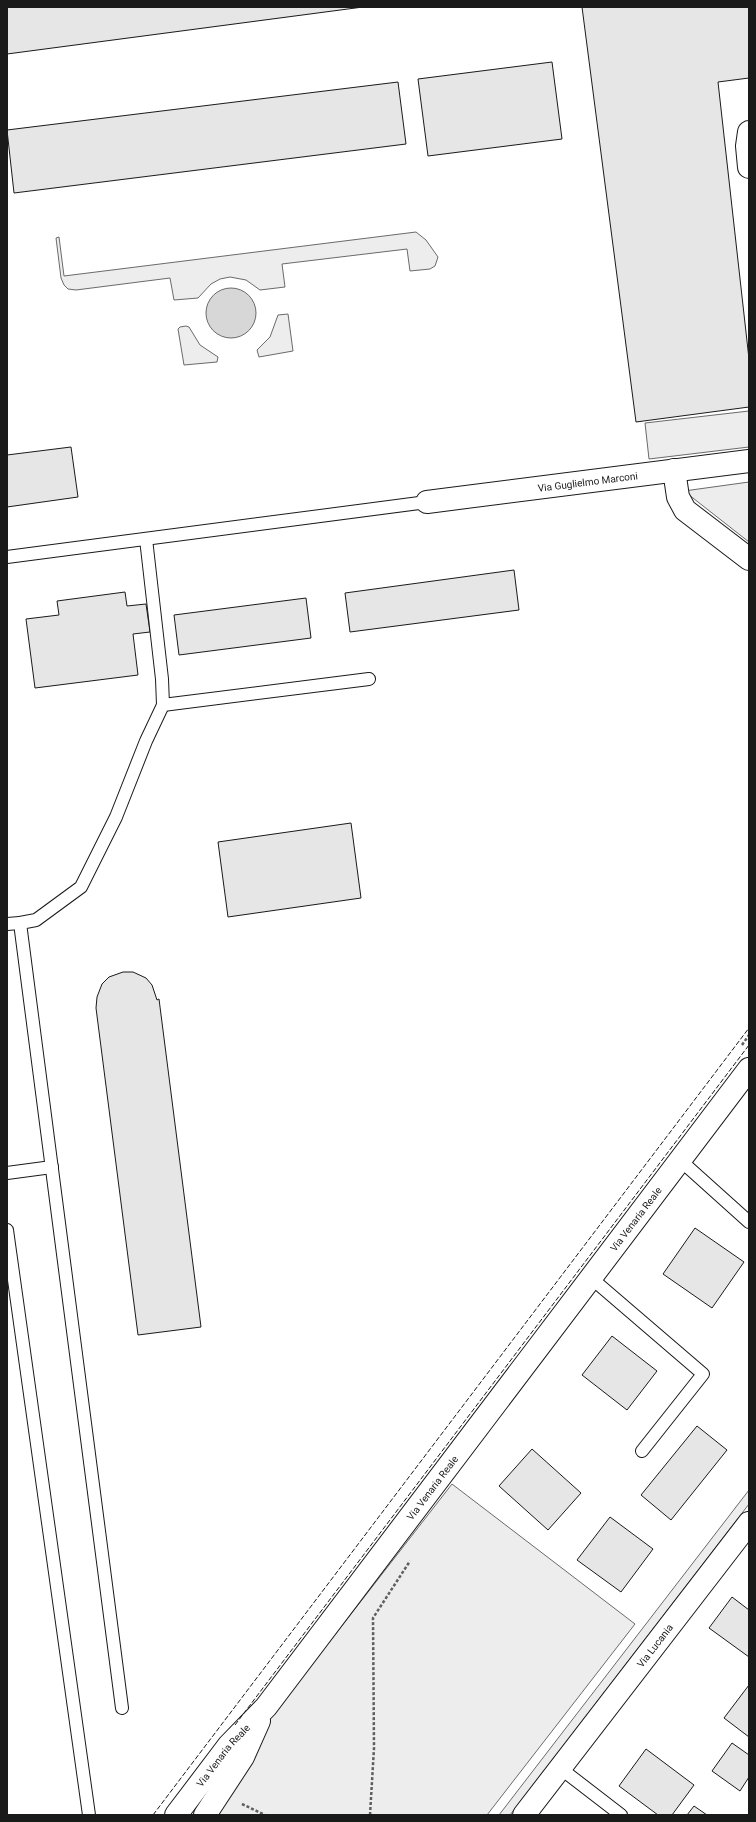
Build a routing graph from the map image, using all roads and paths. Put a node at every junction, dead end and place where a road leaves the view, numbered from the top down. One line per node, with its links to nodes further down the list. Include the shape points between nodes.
1 (749, 132): 2 (street)
2 (749, 167)
3 (749, 461): 4 (street, Via Guglielmo Marconi)
4 (674, 470): 5 (street, Via Guglielmo Marconi); 8 (street, via 678,497 685,510)
5 (427, 502): 6 (lane)
6 (146, 539): 7 (lane); 10 (lane)
7 (7, 557)
8 (749, 559)
9 (369, 679): 10 (lane)
10 (163, 705): 11 (lane, via 146,740 116,817 81,887 36,920)
11 (20, 923): 12 (lane); 15 (lane)
12 (7, 924)
13 (749, 1069): 14 (street, Via Venaria Reale)
14 (680, 1160): 17 (lane); 19 (street, Via Venaria Reale)
15 (52, 1167): 16 (lane); 24 (lane)
16 (7, 1173)
17 (749, 1222)
18 (7, 1230): 26 (lane)
19 (590, 1277): 20 (lane, via 703,1374); 23 (street, Via Venaria Reale)
20 (642, 1451)
21 (749, 1523): 25 (street, Via Lucania)
22 (412, 1559): 29 (path, via 373,1618 374,1748)
23 (272, 1698): 27 (street, Via Venaria Reale, via 222,1754); 28 (street, Via Venaria Reale, via 240,1762)
24 (122, 1708)
25 (560, 1768): 30 (street, Via Lucania); 31 (lane)
26 (89, 1815)
27 (176, 1815)
28 (205, 1815)
29 (370, 1815)
30 (524, 1815)
31 (621, 1815)

